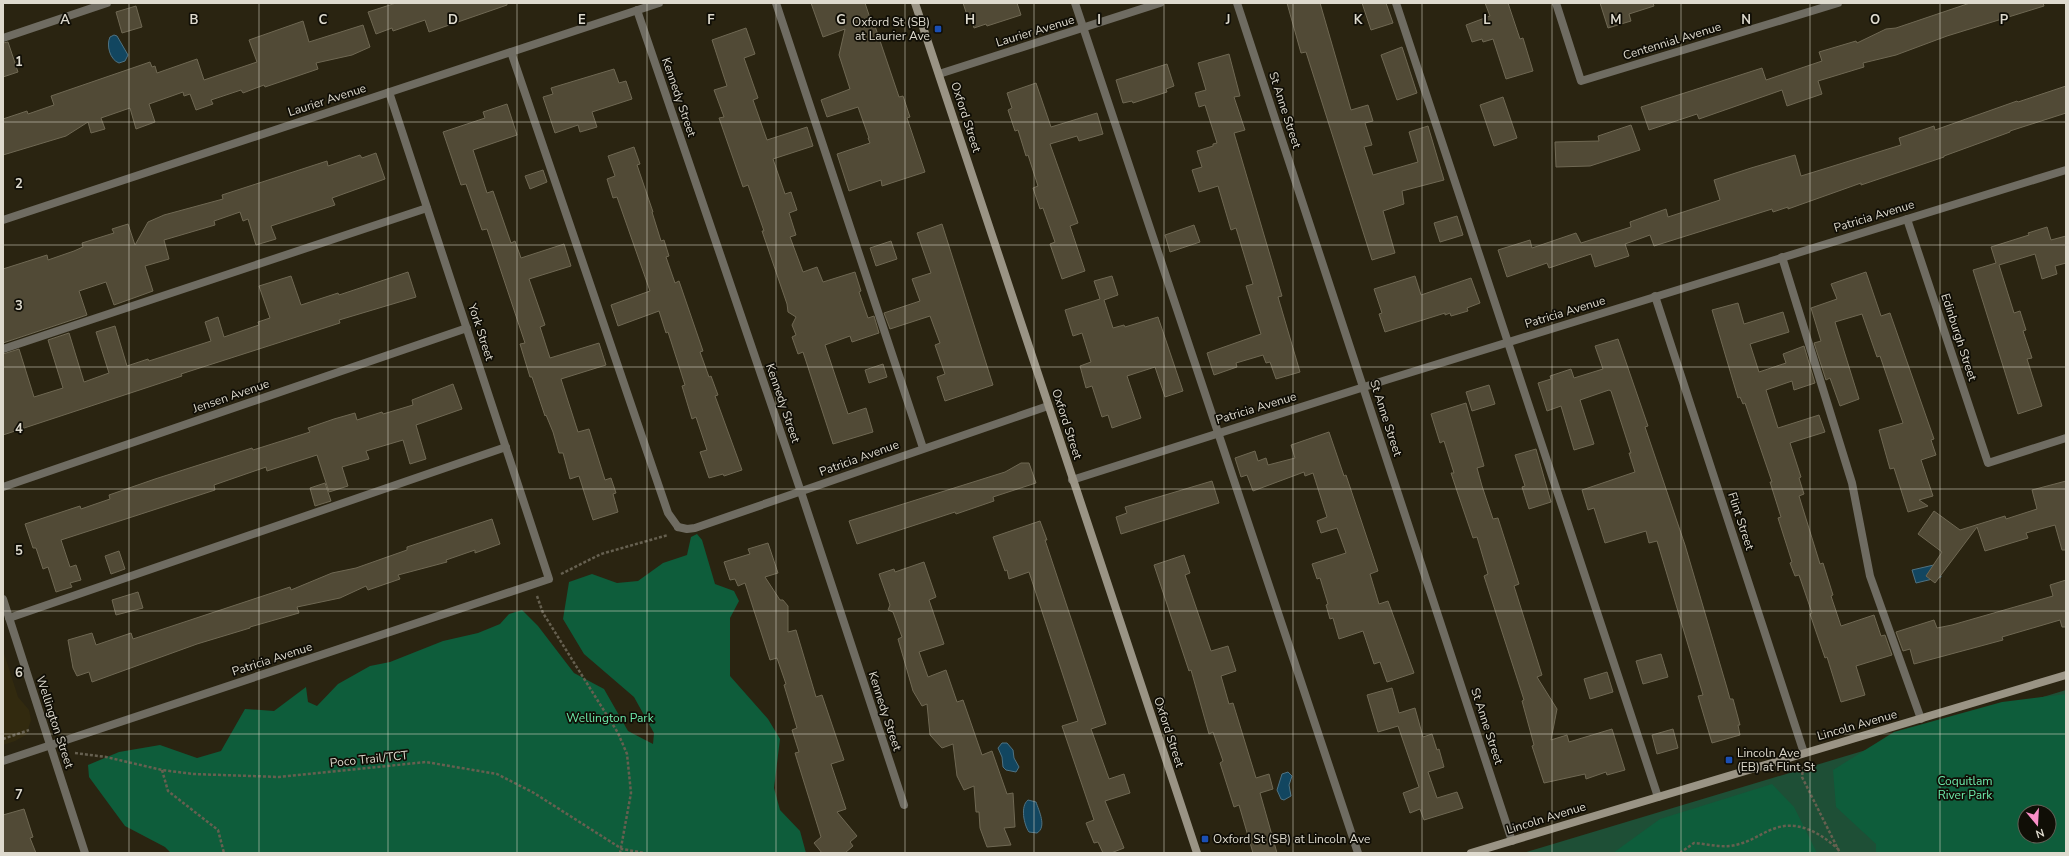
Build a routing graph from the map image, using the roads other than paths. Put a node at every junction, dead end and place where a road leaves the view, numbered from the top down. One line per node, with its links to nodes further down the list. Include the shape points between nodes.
1 (107, 3): 13 (street)
2 (659, 3): 11 (street, Laurier Avenue)
3 (776, 3): 31 (street)
4 (915, 3): 15 (main road, Oxford Street)
5 (1075, 3): 12 (street)
6 (1160, 3): 12 (street, Laurier Avenue)
7 (1237, 3): 26 (street, St Anne Street)
8 (1396, 3): 24 (street)
9 (1556, 3): 10 (street, Centennial Avenue, via 1581,82)
10 (1838, 3)
11 (636, 10): 14 (street, Laurier Avenue); 34 (street, Kennedy Street)
12 (1083, 28): 15 (street, Laurier Avenue); 28 (street)
13 (3, 38)
14 (510, 52): 16 (street, Laurier Avenue); 34 (street, Patricia Avenue, via 668,513 678,527 687,530)
15 (939, 74): 27 (main road, Oxford Street)
16 (389, 92): 18 (street, York Street); 20 (street, Laurier Avenue)
17 (2066, 170): 19 (street, Patricia Avenue)
18 (427, 208): 23 (street, York Street); 25 (street)
19 (1907, 219): 21 (street, Patricia Avenue); 29 (street, Edinburgh Street, via 1988,463)
20 (3, 220)
21 (1782, 257): 22 (street, Patricia Avenue); 39 (street, via 1852,483 1870,576)
22 (1655, 296): 24 (street, Patricia Avenue); 41 (street, Flint Street)
23 (467, 328): 30 (street, York Street); 33 (street, Jensen Avenue)
24 (1509, 342): 26 (street, Patricia Avenue); 43 (street)
25 (3, 349)
26 (1363, 387): 28 (street, Patricia Avenue); 45 (street, St Anne Street)
27 (1048, 406): 31 (street, Patricia Avenue); 32 (main road, Oxford Street)
28 (1219, 432): 32 (street, Patricia Avenue); 48 (street)
29 (2066, 438)
30 (506, 447): 35 (street, York Street); 37 (street)
31 (923, 448): 34 (street, Patricia Avenue)
32 (1072, 480): 47 (main road, Oxford Street)
33 (3, 487)
34 (801, 492): 44 (street, Kennedy Street)
35 (549, 579): 40 (street, Patricia Avenue)
36 (3, 599): 37 (street, Wellington Street)
37 (9, 618): 40 (street, Wellington Street)
38 (2066, 675): 39 (main road, Lincoln Avenue)
39 (1921, 719): 41 (main road, Lincoln Avenue)
40 (50, 746): 42 (street, Patricia Avenue); 46 (street, Wellington Street)
41 (1804, 753): 43 (main road, Lincoln Avenue)
42 (3, 761)
43 (1658, 797): 45 (main road, Lincoln Avenue)
44 (904, 805)
45 (1512, 841): 49 (main road, Lincoln Avenue)
46 (85, 853)
47 (1197, 853)
48 (1358, 853)
49 (1471, 853)

